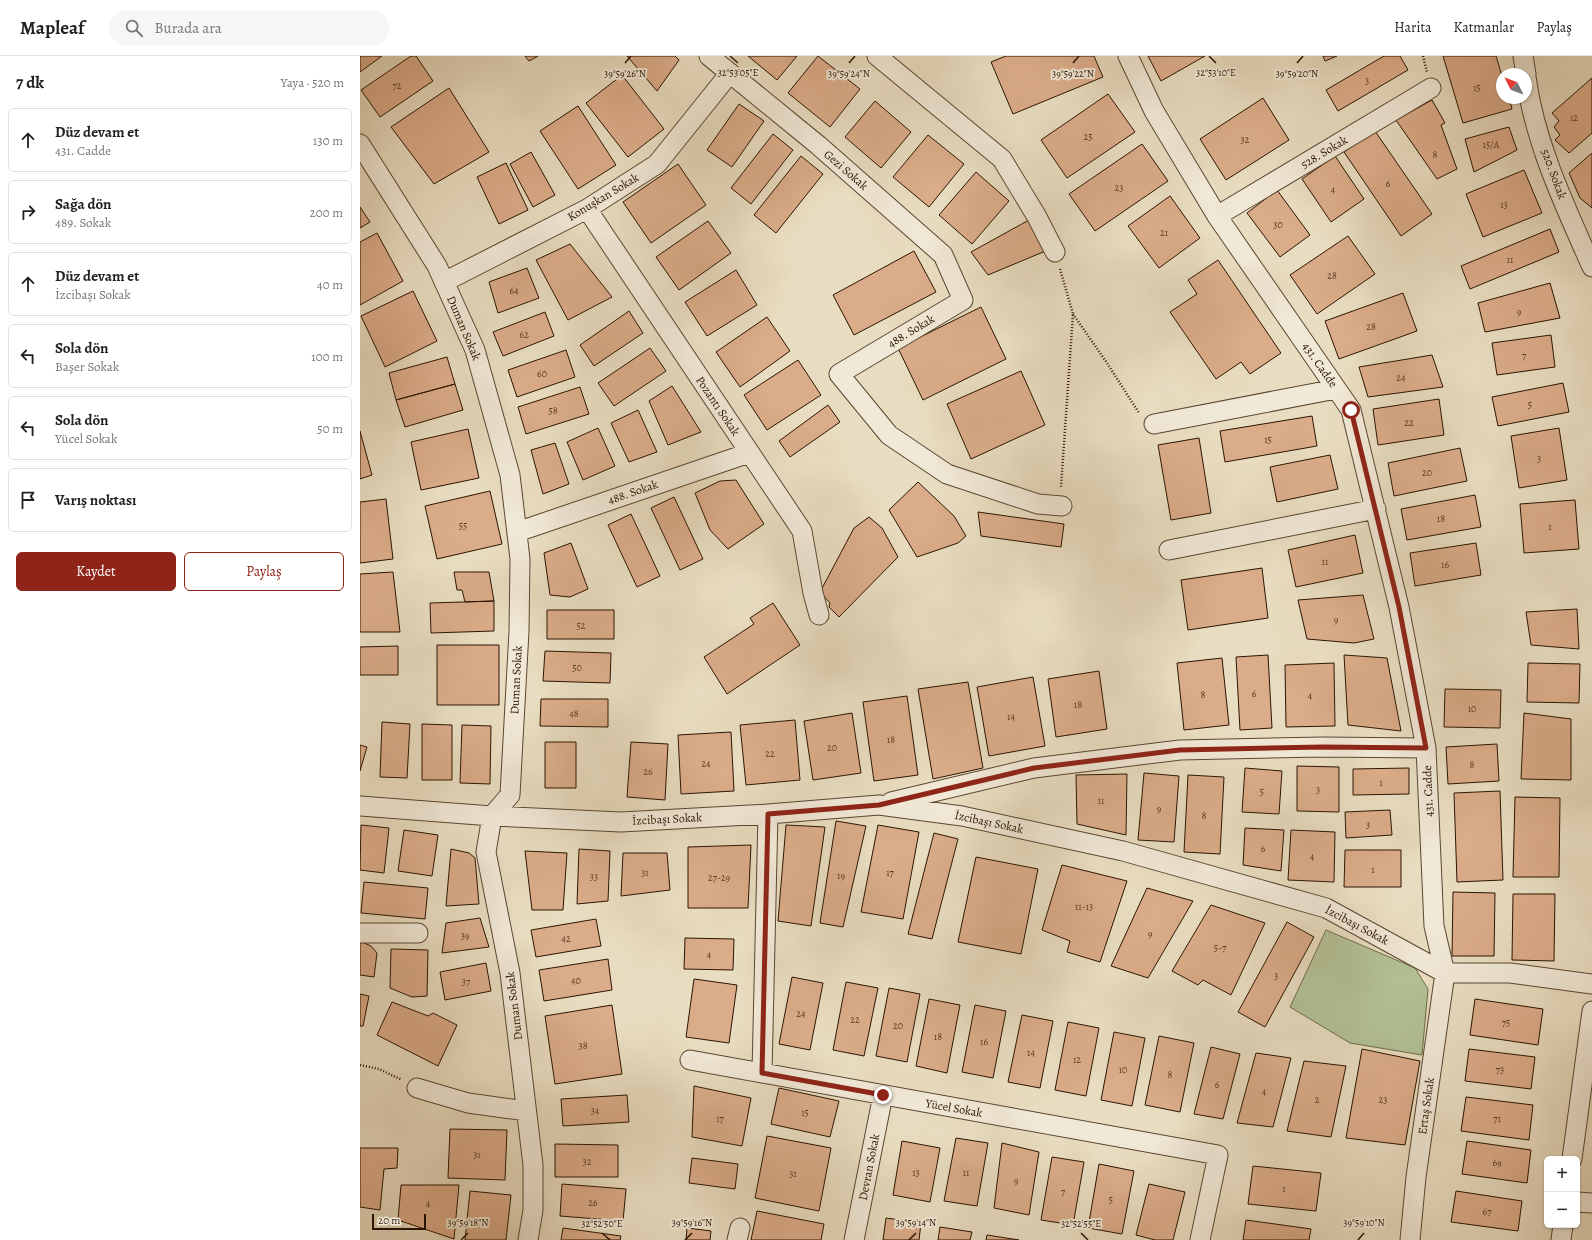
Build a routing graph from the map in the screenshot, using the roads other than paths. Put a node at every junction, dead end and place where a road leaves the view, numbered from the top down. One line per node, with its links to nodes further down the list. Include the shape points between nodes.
1 (709, 56): 6 (street, Gezi Sokak)
2 (877, 56): 12 (street, via 1002,159)
3 (1128, 56): 11 (street, 431. Cadde, via 1154,111)
4 (1523, 56): 5 (street, 520. Sokak)
5 (1525, 68)
6 (730, 73): 10 (street, Konuşkan Sokak, via 657,164); 15 (street, Gezi Sokak, via 818,145 943,255)
7 (1430, 88): 11 (street, 528. Sokak)
8 (1531, 104): 13 (street, 520. Sokak, via 1549,167)
9 (360, 144): 14 (street, Duman Sokak, via 433,260)
10 (587, 209): 14 (street, Konuşkan Sokak); 18 (street, Pozantı Sokak)
11 (1217, 216): 16 (street, 431. Cadde)
12 (1055, 252)
13 (1590, 254)
14 (444, 282): 21 (street, Duman Sokak, via 475,350 510,475)
15 (963, 300): 19 (street, 488. Sokak, via 839,374 889,435 947,474 1038,504)
16 (1336, 389): 17 (street); 20 (street, 431. Cadde, via 1351,410)
17 (1154, 424)
18 (749, 453): 21 (street, 488. Sokak); 23 (street, Pozantı Sokak, via 802,530)
19 (1062, 506)
20 (1376, 509): 22 (street); 24 (street, 431. Cadde, via 1399,607)
21 (517, 532): 28 (street, Duman Sokak, via 520,559 519,615 510,794)
22 (1169, 550)
23 (819, 615)
24 (1426, 748): 25 (street, via 1180,750 1034,768); 31 (street, 431. Cadde, via 1434,926)
25 (879, 805): 27 (street, İzcibaşı Sokak); 31 (street, İzcibaşı Sokak, via 962,816 1122,851 1326,908)
26 (360, 806): 28 (street, İzcibaşı Sokak)
27 (768, 814): 28 (street, İzcibaşı Sokak, via 621,822); 35 (street)
28 (492, 816): 39 (street, Duman Sokak, via 486,852 510,973)
29 (360, 933): 30 (street)
30 (418, 933)
31 (1445, 973): 32 (street, İzcibaşı Sokak, via 1510,973); 47 (street, Ertaş Sokak, via 1416,1177)
32 (1592, 984)
33 (1592, 1011): 37 (street)
34 (690, 1060): 35 (street, Yücel Sokak)
35 (762, 1073): 38 (street, Yücel Sokak)
36 (417, 1088): 39 (street, via 468,1103)
37 (1587, 1089): 40 (street)
38 (883, 1095): 45 (street, Devran Sokak); 46 (street, Yücel Sokak, via 1218,1155)
39 (526, 1111): 44 (street, Duman Sokak, via 533,1165 533,1210)
40 (1573, 1156)
41 (1580, 1202): 42 (street)
42 (1592, 1203)
43 (1563, 1228): 48 (street)
44 (528, 1240)
45 (854, 1240)
46 (1200, 1240)
47 (1410, 1240)
48 (1561, 1240)

